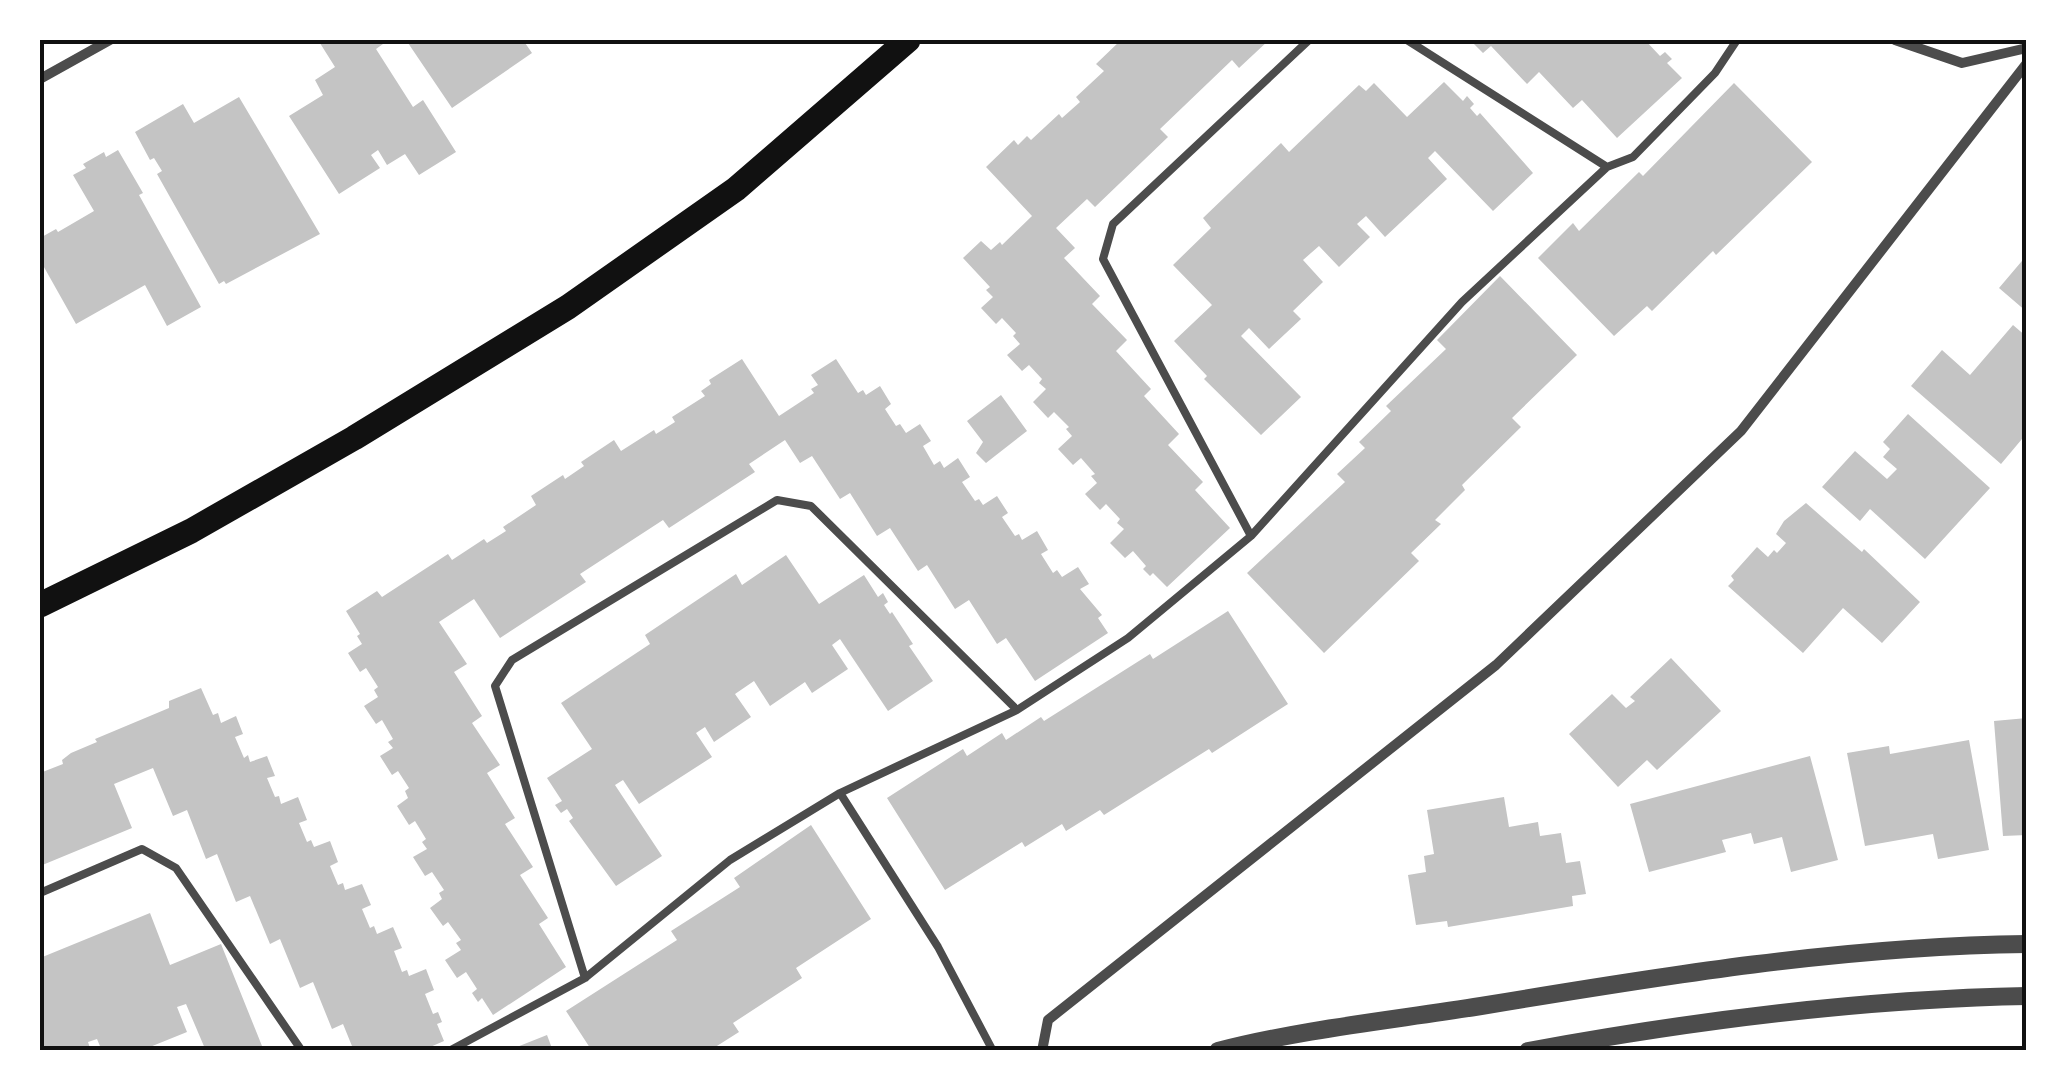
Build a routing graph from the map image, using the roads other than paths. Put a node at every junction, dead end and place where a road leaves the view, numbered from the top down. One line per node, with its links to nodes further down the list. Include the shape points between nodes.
1 (110, 40): 9 (street)
2 (908, 40): 12 (main road, via 736,189 568,307 190,531)
3 (1309, 40): 11 (lane, via 1113,224 1103,259)
4 (1407, 40): 10 (lane)
5 (1737, 40): 10 (lane, via 1716,73 1633,158)
6 (1895, 40): 7 (street, via 1962,63)
7 (2027, 48)
8 (2027, 63): 22 (street, via 1741,431 1496,664 1048,1020)
9 (40, 79)
10 (1607, 166): 11 (lane, via 1462,302)
11 (1251, 536): 13 (lane, via 1128,638)
12 (40, 606)
13 (1016, 710): 14 (lane); 17 (lane, via 812,506 777,500 512,660 494,686)
14 (840, 793): 17 (lane, via 730,860); 21 (lane, via 938,948)
15 (40, 893): 19 (lane, via 142,849 176,868)
16 (2027, 944): 23 (street, via 1809,959 1619,983)
17 (586, 978): 20 (lane)
18 (2027, 996): 24 (street, via 1816,1010)
19 (302, 1051)
20 (448, 1051)
21 (993, 1051)
22 (1042, 1051)
23 (1218, 1051)
24 (1528, 1051)

